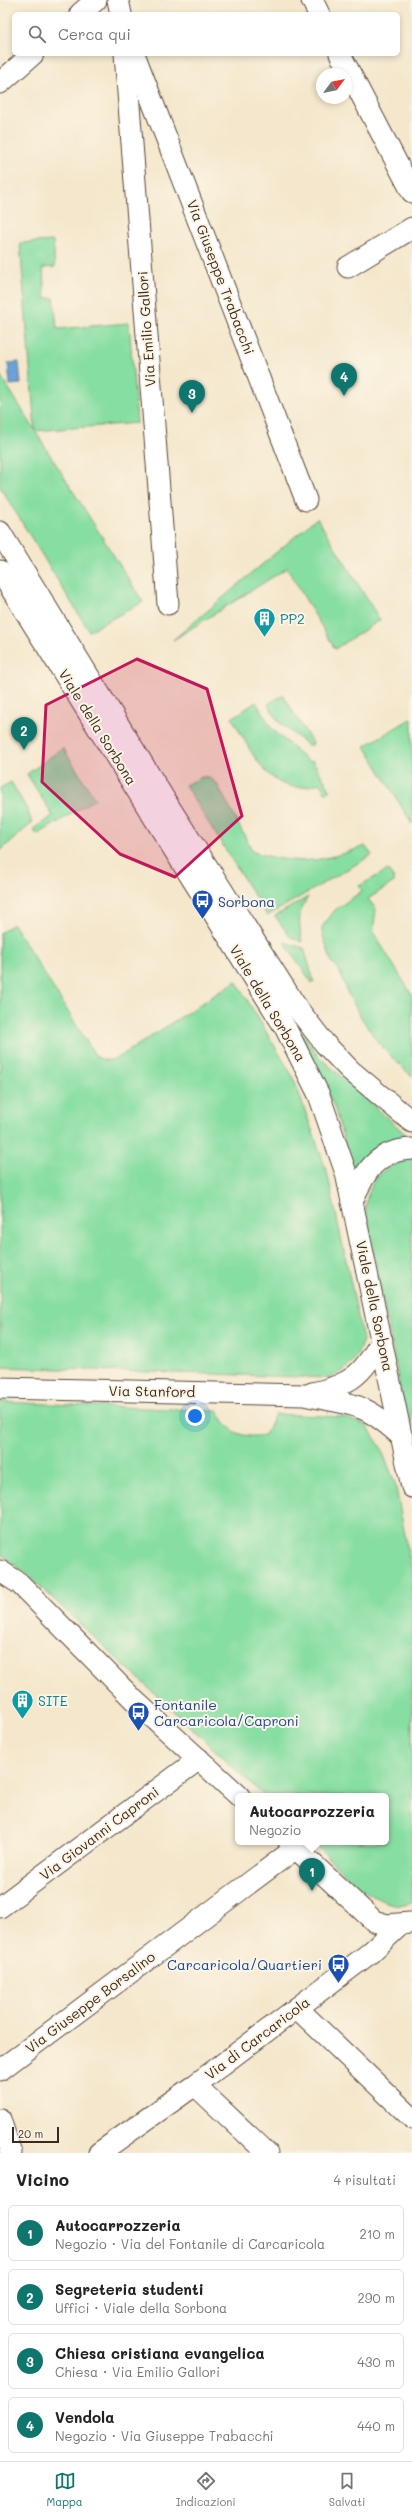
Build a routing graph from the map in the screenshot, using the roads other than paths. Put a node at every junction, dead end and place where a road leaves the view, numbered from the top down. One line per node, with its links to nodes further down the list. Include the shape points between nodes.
1 (96, 0): 4 (street)
2 (118, 0): 5 (street)
3 (312, 0): 6 (street)
4 (82, 12)
5 (121, 12)
6 (318, 12)
7 (32, 56): 11 (street)
8 (125, 56): 18 (street, Via Emilio Gallori)
9 (135, 56): 15 (street, Via Giuseppe Trabacchi)
10 (341, 56): 12 (street)
11 (0, 83)
12 (412, 192)
13 (412, 228): 14 (street)
14 (348, 267)
15 (306, 500)
16 (0, 532): 19 (street, Viale della Sorbona, via 297,1008 325,1044 350,1070)
17 (0, 571): 21 (street, Viale della Sorbona, via 296,1048 319,1095 334,1135)
18 (168, 604)
19 (412, 1122)
20 (412, 1149): 21 (street, via 390,1153 374,1162 363,1176)
21 (352, 1202): 22 (street, Viale della Sorbona)
22 (382, 1340): 24 (street, Via Stanford, via 362,1372 338,1388); 25 (street, Viale della Sorbona)
23 (0, 1388): 24 (street, Via Stanford)
24 (304, 1395): 25 (street, Via Stanford, via 366,1409 382,1418)
25 (402, 1437): 26 (street, Viale della Sorbona)
26 (412, 1487)
27 (0, 1571): 28 (street, via 19,1583 135,1700)
28 (199, 1760): 29 (street); 31 (street, Via Giovanni Caproni)
29 (236, 1793)
30 (293, 1845): 32 (street, via 369,1918 382,1925); 34 (street, Via Giuseppe Borsalino)
31 (0, 1907)
32 (405, 1924): 33 (street, Via di Carcaricola)
33 (297, 2008): 35 (street, Via di Carcaricola); 36 (street)
34 (0, 2070)
35 (195, 2085): 39 (street, Via di Carcaricola); 40 (street)
36 (412, 2118)
37 (0, 2119): 38 (street)
38 (11, 2153)
39 (99, 2153)
40 (267, 2153)

